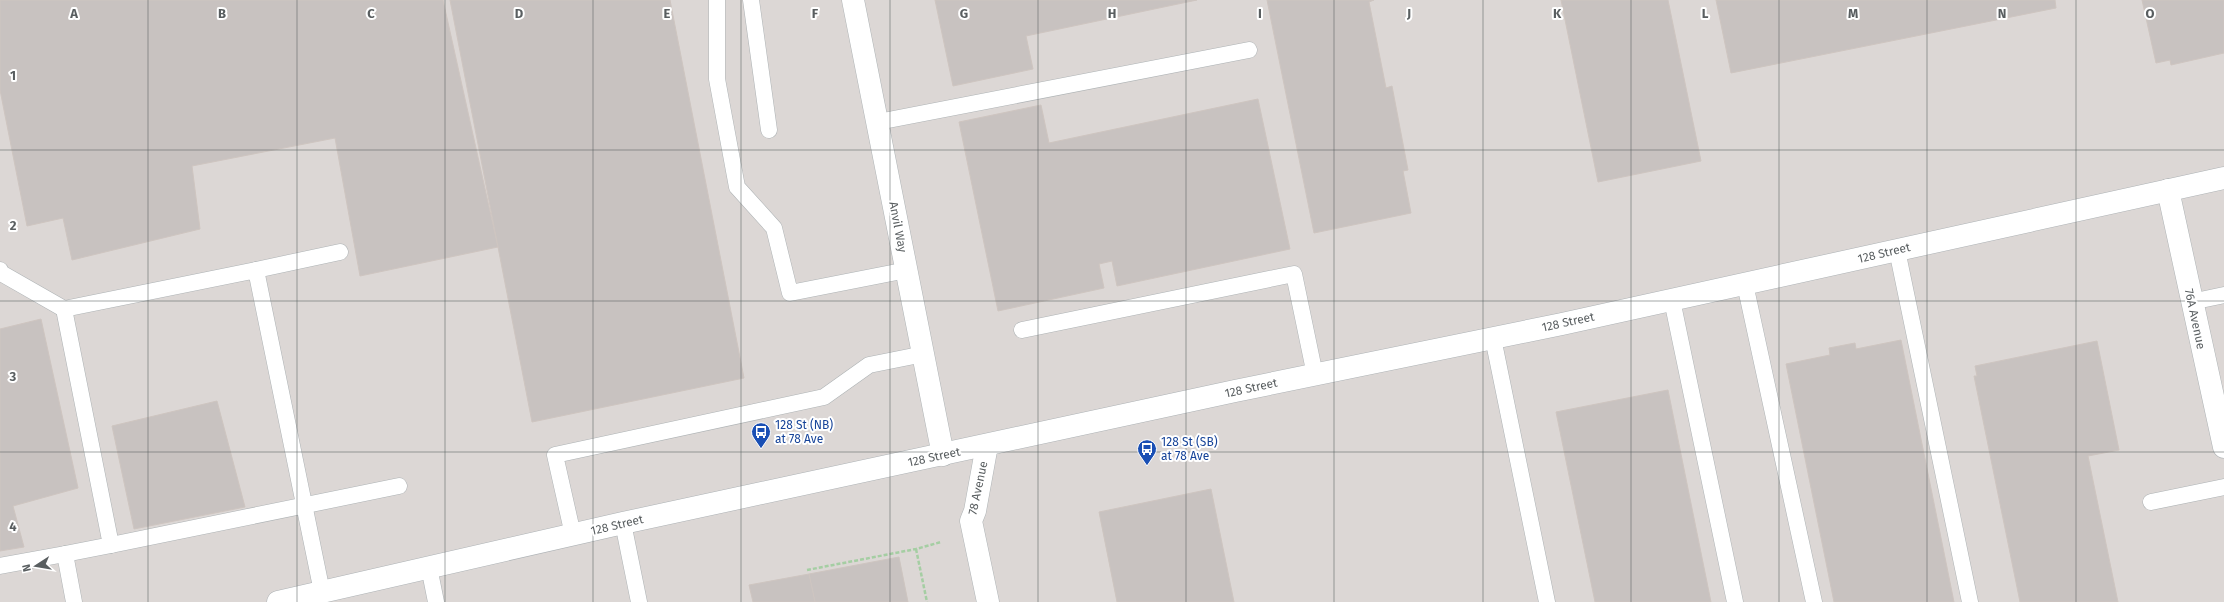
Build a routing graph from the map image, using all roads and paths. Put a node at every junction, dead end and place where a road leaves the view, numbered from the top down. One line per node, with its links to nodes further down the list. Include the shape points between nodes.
1 (717, 0): 13 (lane, via 717,79 737,187 774,228 790,293)
2 (751, 0): 6 (lane)
3 (853, 0): 5 (main road, Anvil Way)
4 (1249, 50): 5 (lane)
5 (878, 122): 13 (main road, Anvil Way)
6 (769, 130)
7 (2224, 178): 8 (main road, 128 Street)
8 (2168, 190): 9 (main road, 128 Street); 17 (main road, 76A Avenue)
9 (1898, 250): 14 (main road, 128 Street); 49 (lane)
10 (340, 252): 12 (lane)
11 (0, 270): 18 (lane, via 1,273)
12 (256, 270): 18 (lane); 29 (lane)
13 (907, 270): 21 (main road, Anvil Way)
14 (1745, 284): 16 (main road, 128 Street); 48 (lane)
15 (2224, 295): 17 (lane)
16 (1672, 300): 20 (main road, 128 Street); 47 (lane)
17 (2191, 302): 24 (main road, 76A Avenue)
18 (64, 309): 33 (lane)
19 (1022, 330): 22 (lane, via 1294,274)
20 (1493, 338): 22 (main road, 128 Street); 46 (lane)
21 (924, 354): 25 (main road, Anvil Way); 31 (lane, via 869,365 824,397 555,455)
22 (1315, 374): 23 (main road, 128 Street)
23 (987, 445): 25 (main road, 128 Street); 45 (main road, 78 Avenue, via 971,521)
24 (2224, 447)
25 (943, 455): 30 (main road, 128 Street)
26 (399, 486): 29 (lane)
27 (2224, 487): 28 (lane)
28 (2151, 502)
29 (304, 506): 33 (lane); 39 (lane)
30 (623, 523): 31 (main road, 128 Street); 43 (lane)
31 (573, 535): 37 (main road, 128 Street)
32 (941, 542): 34 (path)
33 (111, 545): 35 (lane)
34 (916, 550): 38 (path); 44 (path)
35 (65, 554): 36 (lane); 40 (lane)
36 (0, 566)
37 (429, 567): 39 (main road, 128 Street); 42 (lane)
38 (807, 570)
39 (322, 592): 41 (main road, 128 Street)
40 (74, 602)
41 (278, 602)
42 (436, 602)
43 (639, 602)
44 (927, 602)
45 (988, 602)
46 (1547, 602)
47 (1735, 602)
48 (1814, 602)
49 (1970, 602)

